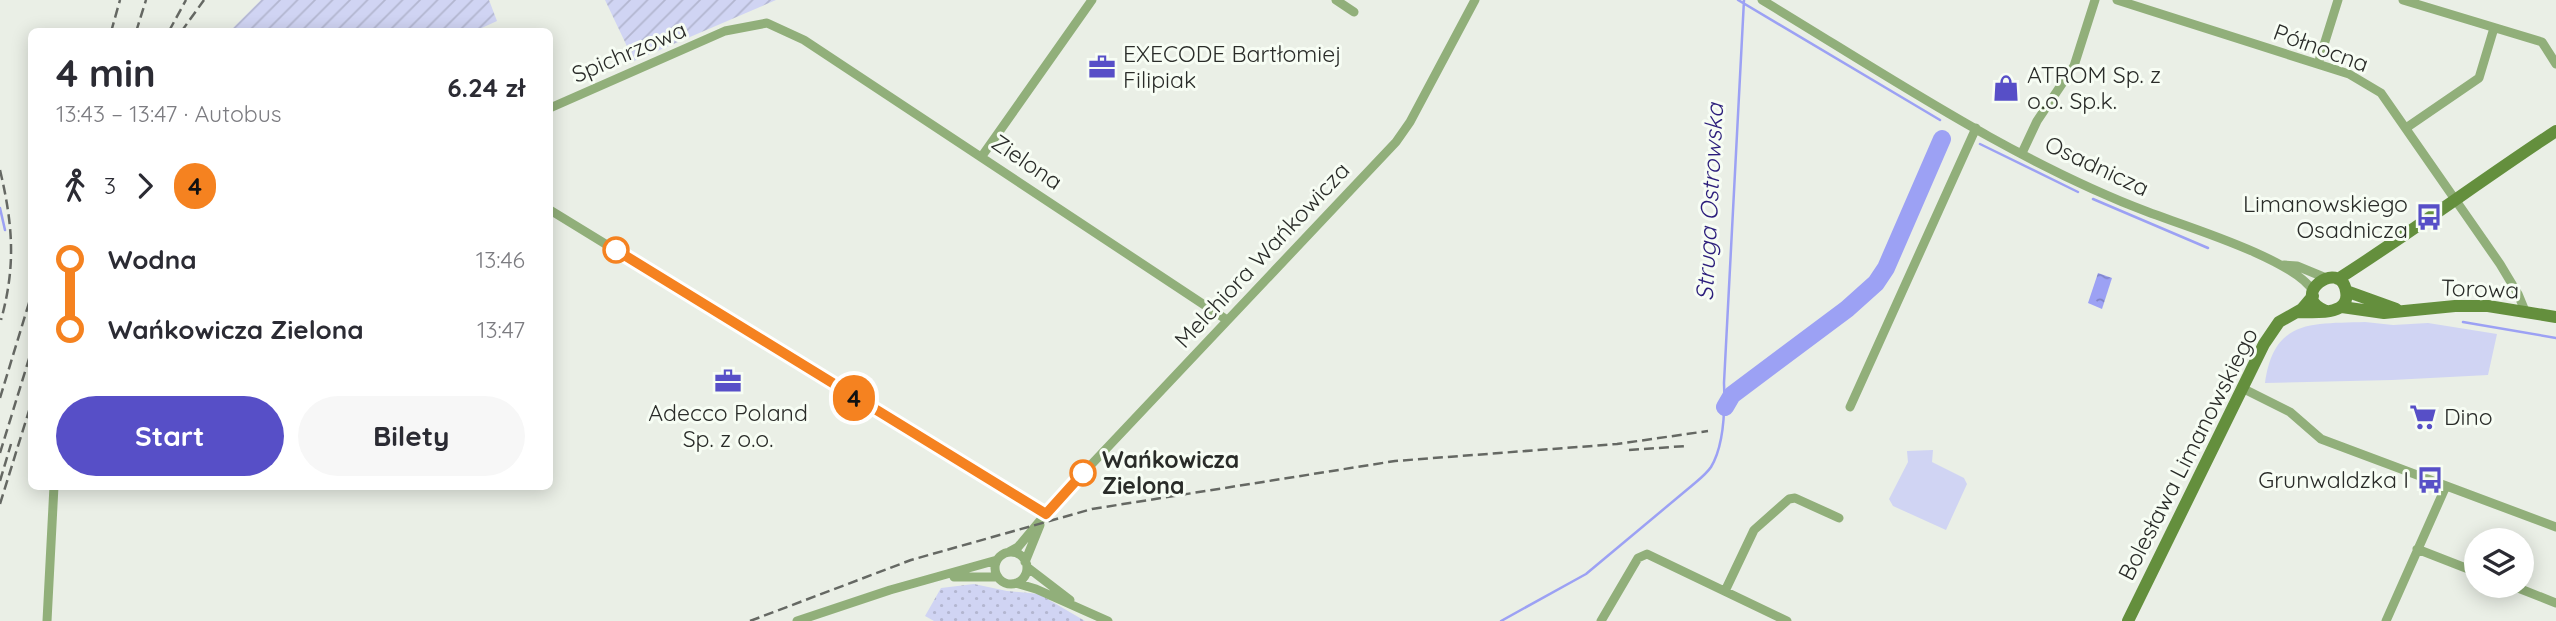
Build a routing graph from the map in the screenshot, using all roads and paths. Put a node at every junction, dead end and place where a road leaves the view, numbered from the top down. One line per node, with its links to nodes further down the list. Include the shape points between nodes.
1 (1092, 0): 19 (street)
2 (1336, 0): 9 (street)
3 (1475, 0): 33 (street, Melchiora Wańkowicza, via 1403,132)
4 (1762, 0): 15 (street, Osadnicza)
5 (2095, 0): 18 (street, via 2074,66 2037,121)
6 (2117, 0): 12 (street, Północna)
7 (2338, 0): 12 (street)
8 (2403, 0): 10 (street)
9 (1354, 12)
10 (2494, 28): 13 (street, via 2542,42); 16 (street, via 2479,78)
11 (804, 40): 14 (street, Spichrzowa, via 766,23 725,31); 19 (street, Zielona)
12 (2318, 64): 16 (street, Północna, via 2349,74 2381,93)
13 (2556, 64)
14 (553, 107)
15 (1976, 128): 18 (street, Osadnicza); 35 (street)
16 (2406, 128): 20 (street, Północna)
17 (2556, 131): 20 (street)
18 (2022, 153): 23 (street, Osadnicza, via 2126,204)
19 (982, 156): 33 (street, Zielona)
20 (2455, 197): 22 (street); 30 (street, Północna, via 2500,264)
21 (553, 212): 38 (street)
22 (2374, 258): 24 (street); 25 (street)
23 (2279, 264): 24 (street, Osadnicza); 26 (street, Osadnicza, via 2304,279)
24 (2332, 279): 25 (street); 26 (street, via 2316,284)
25 (2346, 291): 27 (street); 29 (street, Torowa)
26 (2313, 294): 28 (street, via 2317,306); 31 (street, Bolesława Limanowskiego)
27 (2342, 307): 28 (street); 29 (street, Torowa)
28 (2326, 311): 31 (street)
29 (2403, 311): 30 (street, Torowa, via 2471,306)
30 (2525, 312): 32 (street, Torowa)
31 (2294, 313): 34 (street, Bolesława Limanowskiego, via 2270,334)
32 (2556, 317)
33 (1227, 320): 38 (street, Melchiora Wańkowicza)
34 (2242, 388): 36 (street, via 2290,412 2321,439); 59 (street, Bolesława Limanowskiego)
35 (1850, 407)
36 (2446, 486): 40 (street); 41 (street)
37 (54, 490): 54 (street)
38 (1046, 514): 42 (street, Melchiora Wańkowicza); 44 (street, Melchiora Wańkowicza)
39 (1839, 517): 49 (street, via 1790,499 1755,530)
40 (2556, 527)
41 (2417, 549): 45 (street); 60 (street)
42 (1009, 552): 43 (street); 44 (street, via 1019,554)
43 (997, 560): 46 (street); 47 (street)
44 (1026, 564): 48 (street, via 1024,577); 52 (street)
45 (2464, 567)
46 (942, 577): 47 (street); 53 (street)
47 (998, 577): 48 (street)
48 (1016, 583): 52 (street)
49 (1725, 591): 57 (street, via 1647,554 1638,558); 58 (street)
50 (2534, 594): 51 (street)
51 (2556, 603)
52 (1080, 608): 56 (street)
53 (811, 618): 55 (street)
54 (47, 621)
55 (797, 621)
56 (1108, 621)
57 (1601, 621)
58 (1787, 621)
59 (2128, 621)
60 (2386, 621)

